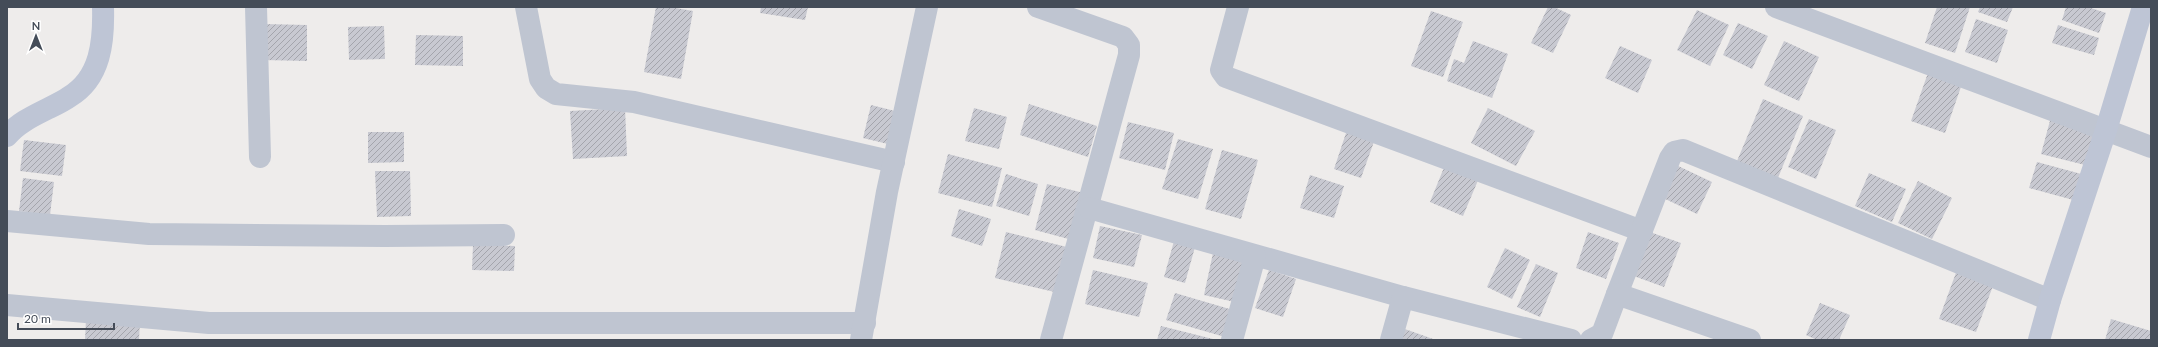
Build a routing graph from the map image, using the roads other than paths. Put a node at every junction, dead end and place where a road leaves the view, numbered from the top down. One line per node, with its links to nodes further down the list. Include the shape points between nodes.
1 (104, 7): 10 (street, via 104,35 98,60 88,80 70,97 27,119)
2 (256, 7): 12 (street)
3 (526, 7): 13 (street, via 540,79 546,88 556,94 634,102)
4 (927, 7): 13 (street)
5 (1038, 7): 14 (street, via 1122,37 1129,45 1129,56)
6 (1238, 7): 16 (street, via 1221,70 1226,77)
7 (1776, 7): 9 (street)
8 (2143, 7): 9 (street)
9 (2106, 130): 11 (street); 21 (street)
10 (7, 136)
11 (2151, 147)
12 (260, 157)
13 (894, 162): 23 (street)
14 (1089, 208): 18 (street); 24 (street)
15 (7, 221): 17 (street, via 149,234)
16 (1642, 231): 19 (street); 21 (street, via 1670,158 1674,152 1683,150)
17 (504, 235)
18 (1255, 256): 20 (street); 25 (street)
19 (1617, 294): 28 (street, via 1602,334); 29 (street)
20 (1403, 297): 26 (street); 27 (street)
21 (2050, 300): 30 (street)
22 (7, 305): 23 (street, via 209,323)
23 (863, 332)
24 (1051, 340)
25 (1232, 340)
26 (1391, 340)
27 (1571, 340)
28 (1591, 340)
29 (1750, 340)
30 (2039, 340)

